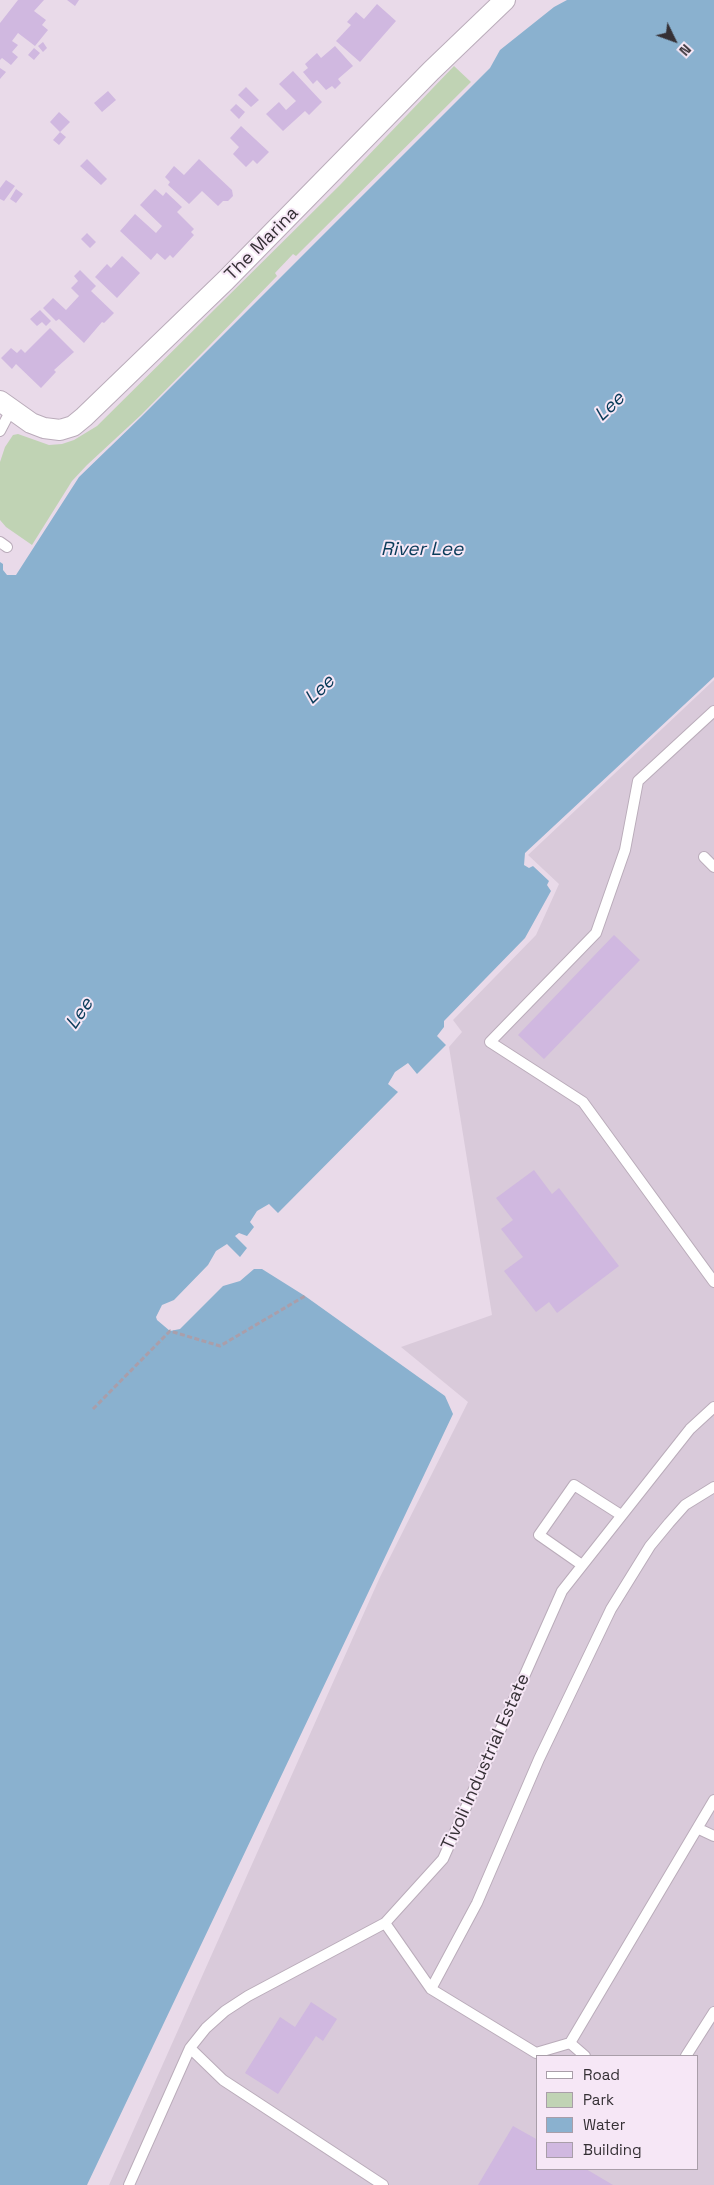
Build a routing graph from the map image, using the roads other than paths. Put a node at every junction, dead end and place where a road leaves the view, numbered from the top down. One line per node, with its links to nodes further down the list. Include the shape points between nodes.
1 (505, 0): 2 (street, The Marina, via 226,280 73,426 60,430 44,428 30,423)
2 (6, 406): 3 (lane)
3 (0, 431)
4 (714, 711): 7 (lane, via 638,782 625,850 596,933 490,1042 583,1102)
5 (704, 857): 6 (lane)
6 (714, 867)
7 (714, 1282)
8 (714, 1407): 10 (lane, Tivoli Industrial Estate, via 690,1429)
9 (714, 1487): 16 (lane, via 686,1505 669,1523 650,1546 611,1609 539,1759 477,1903)
10 (621, 1515): 11 (lane, Tivoli Industrial Estate); 11 (lane, via 574,1485 539,1535)
11 (582, 1565): 15 (lane, Tivoli Industrial Estate, via 562,1591 443,1859)
12 (714, 1800): 13 (lane)
13 (699, 1829): 14 (lane); 18 (lane)
14 (714, 1836)
15 (385, 1923): 16 (lane); 19 (lane, Tivoli Industrial Estate, via 248,1996 206,2028)
16 (431, 1990): 18 (lane, via 536,2053)
17 (714, 2012): 21 (lane)
18 (570, 2043): 20 (lane)
19 (190, 2048): 22 (lane, Tivoli Industrial Estate); 23 (lane, via 223,2080)
20 (584, 2055)
21 (687, 2055)
22 (129, 2185)
23 (383, 2185)

